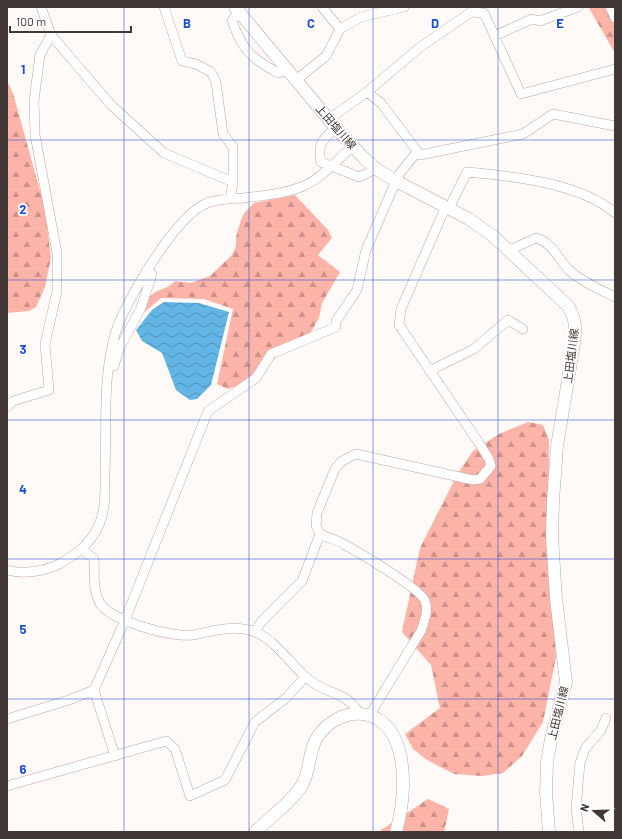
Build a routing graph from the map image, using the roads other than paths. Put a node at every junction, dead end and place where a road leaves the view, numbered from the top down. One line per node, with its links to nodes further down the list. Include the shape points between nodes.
1 (41, 7): 11 (street)
2 (164, 7): 24 (street, via 182,61 196,64 211,72 216,82 223,134 234,147)
3 (322, 7): 10 (street)
4 (404, 7): 10 (street, via 361,17)
5 (578, 7): 12 (street, via 540,21 532,19)
6 (610, 7): 9 (street)
7 (237, 9): 14 (main road, 上田塩川線); 14 (street, via 232,20 238,37 255,60 278,73)
8 (470, 10): 12 (street, via 484,13); 16 (street, via 419,48)
9 (615, 18)
10 (340, 29): 15 (street, via 326,56)
11 (51, 35): 24 (street, via 110,104 164,153); 34 (street, via 40,55 34,100 35,135 57,253 57,291 45,344 49,390 13,401)
12 (494, 36): 13 (street, via 521,94)
13 (615, 69)
14 (288, 70): 15 (main road, 上田塩川線)
15 (296, 80): 17 (main road, 上田塩川線)
16 (367, 92): 17 (street); 20 (street, via 381,104)
17 (333, 124): 19 (main road, 上田塩川線); 21 (street, via 322,140 319,151 321,162)
18 (615, 126): 20 (street, via 553,114 523,134 420,156)
19 (353, 146): 21 (street); 22 (main road, 上田塩川線)
20 (417, 152): 23 (street)
21 (331, 165): 22 (street, via 359,177); 25 (street, via 302,187 270,195)
22 (376, 169): 23 (main road, 上田塩川線)
23 (396, 181): 26 (main road, 上田塩川線); 38 (street, via 366,250 357,290 336,321 336,327 271,354 256,378 208,411)
24 (233, 182): 25 (street)
25 (230, 199): 29 (street, via 211,202 192,212)
26 (448, 207): 27 (street, via 467,172 509,176 558,186 590,197); 28 (main road, 上田塩川線, via 469,219); 33 (street, via 399,317 399,325)
27 (615, 212)
28 (510, 250): 30 (street, via 536,238 546,241 568,269 584,282); 49 (main road, 上田塩川線, via 568,306 575,317 576,329 557,446 553,501 552,537 556,599 566,682 547,762)
29 (146, 271): 32 (street, via 128,301 116,331); 32 (street, via 152,274 141,308 119,349 113,368)
30 (615, 297)
31 (523, 329): 33 (street, via 508,320 474,349)
32 (109, 369): 36 (street, via 105,503 99,524)
33 (429, 371): 35 (street, via 489,458 491,466 486,475 473,480 356,454 342,460 335,469 317,512 316,526)
34 (7, 407)
35 (320, 534): 39 (street, via 302,581 261,622); 42 (street, via 344,544 413,588 425,599 427,605 421,631)
36 (82, 550): 37 (street, via 55,566 38,571); 38 (street, via 94,559 94,588 101,605)
37 (7, 570)
38 (125, 620): 39 (street, via 163,634 192,635 224,628); 41 (street)
39 (255, 632): 40 (street, via 272,642)
40 (305, 677): 42 (street, via 347,699); 45 (street, via 286,698 256,722 225,780 190,796 175,749 166,741)
41 (94, 690): 44 (street); 45 (street)
42 (364, 714): 47 (main road, via 351,714 332,723 317,736 302,785); 48 (main road, via 384,722 397,744 402,796 401,816)
43 (606, 718): 50 (street, via 601,730 585,749 580,763 576,808)
44 (7, 719)
45 (115, 756): 46 (street)
46 (7, 786)
47 (254, 832)
48 (396, 832)
49 (549, 832)
50 (579, 832)

